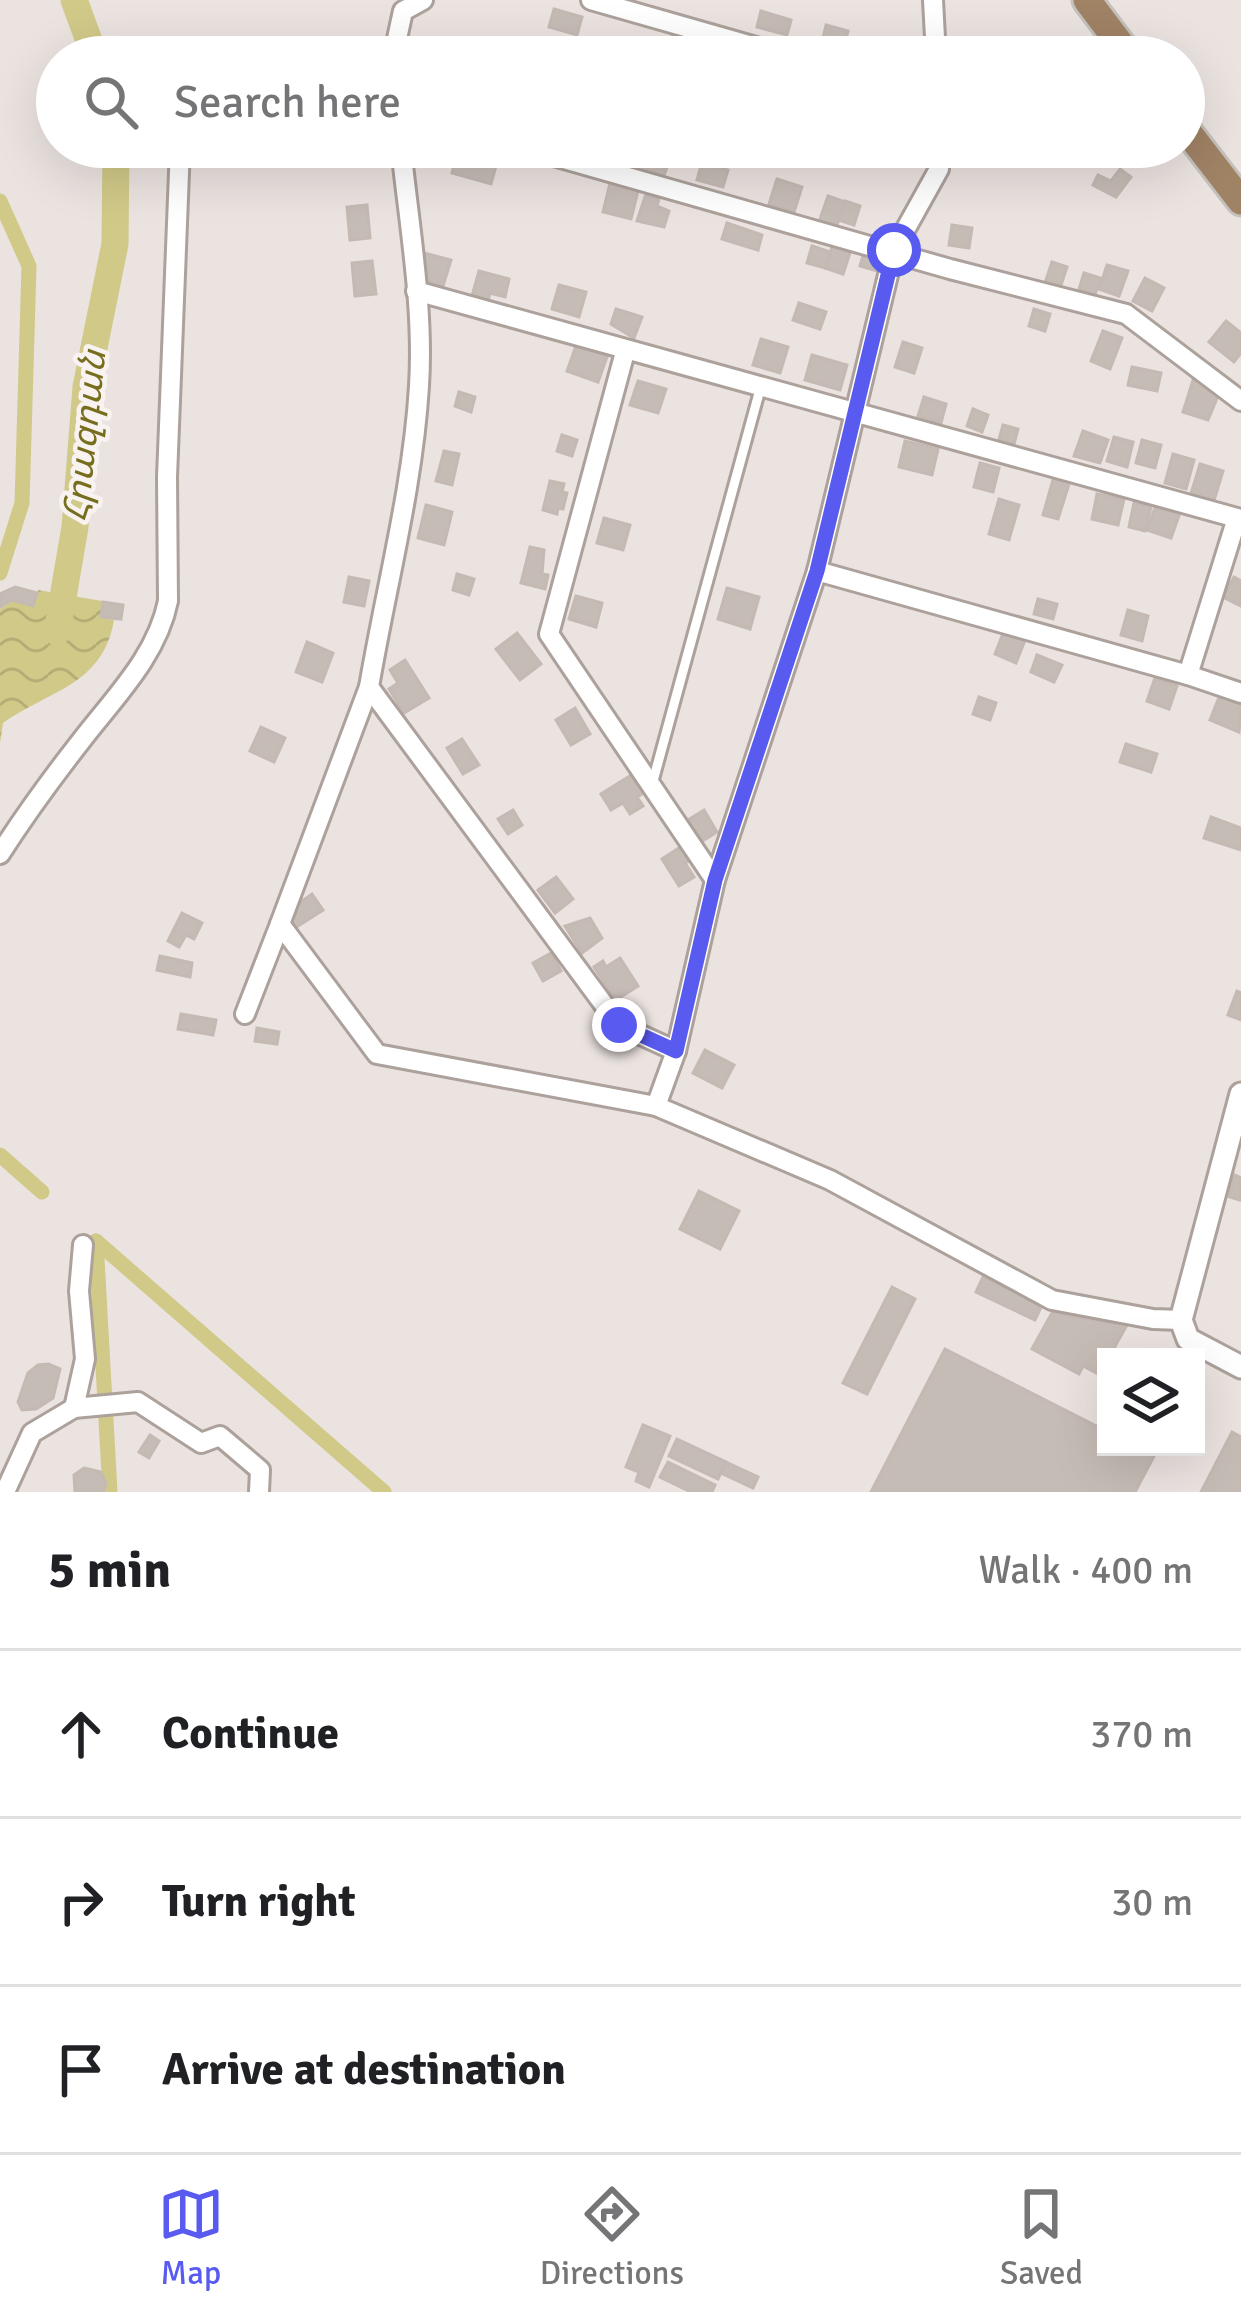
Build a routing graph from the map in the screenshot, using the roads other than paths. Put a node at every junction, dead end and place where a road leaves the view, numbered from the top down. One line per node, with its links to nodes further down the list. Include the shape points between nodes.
1 (423, 0): 5 (street, via 403,10)
2 (591, 0): 6 (street)
3 (933, 0): 7 (street)
4 (1087, 0): 8 (main road)
5 (397, 36)
6 (717, 36)
7 (935, 36)
8 (1114, 36)
9 (1205, 154): 14 (main road)
10 (179, 168): 27 (street, via 164,620)
11 (402, 168): 16 (street)
12 (598, 168): 15 (street)
13 (939, 168): 15 (street)
14 (1241, 201)
15 (894, 250): 19 (street, via 1126,314); 20 (street)
16 (416, 291): 17 (street); 24 (street, via 419,385)
17 (625, 352): 18 (street); 26 (street, via 549,634)
18 (761, 386): 20 (street); 26 (lane)
19 (1241, 400)
20 (855, 409): 21 (street); 22 (street)
21 (1239, 512): 23 (street)
22 (817, 571): 23 (street); 28 (street)
23 (1188, 675): 25 (street)
24 (368, 686): 29 (street); 31 (street, via 619,1025)
25 (1241, 693)
26 (652, 786): 28 (street)
27 (0, 854)
28 (715, 880): 31 (street)
29 (280, 925): 30 (street); 33 (street, via 377,1054)
30 (245, 1014)
31 (676, 1051): 33 (street)
32 (1241, 1094): 35 (street)
33 (656, 1106): 35 (street, via 830,1180 1052,1300)
34 (83, 1245): 37 (street, via 86,1359)
35 (1180, 1320): 36 (street, via 1188,1340)
36 (1241, 1367)
37 (74, 1408): 38 (street, via 32,1433); 39 (street, via 138,1402 201,1443 220,1436 260,1470)
38 (5, 1492)
39 (259, 1492)

